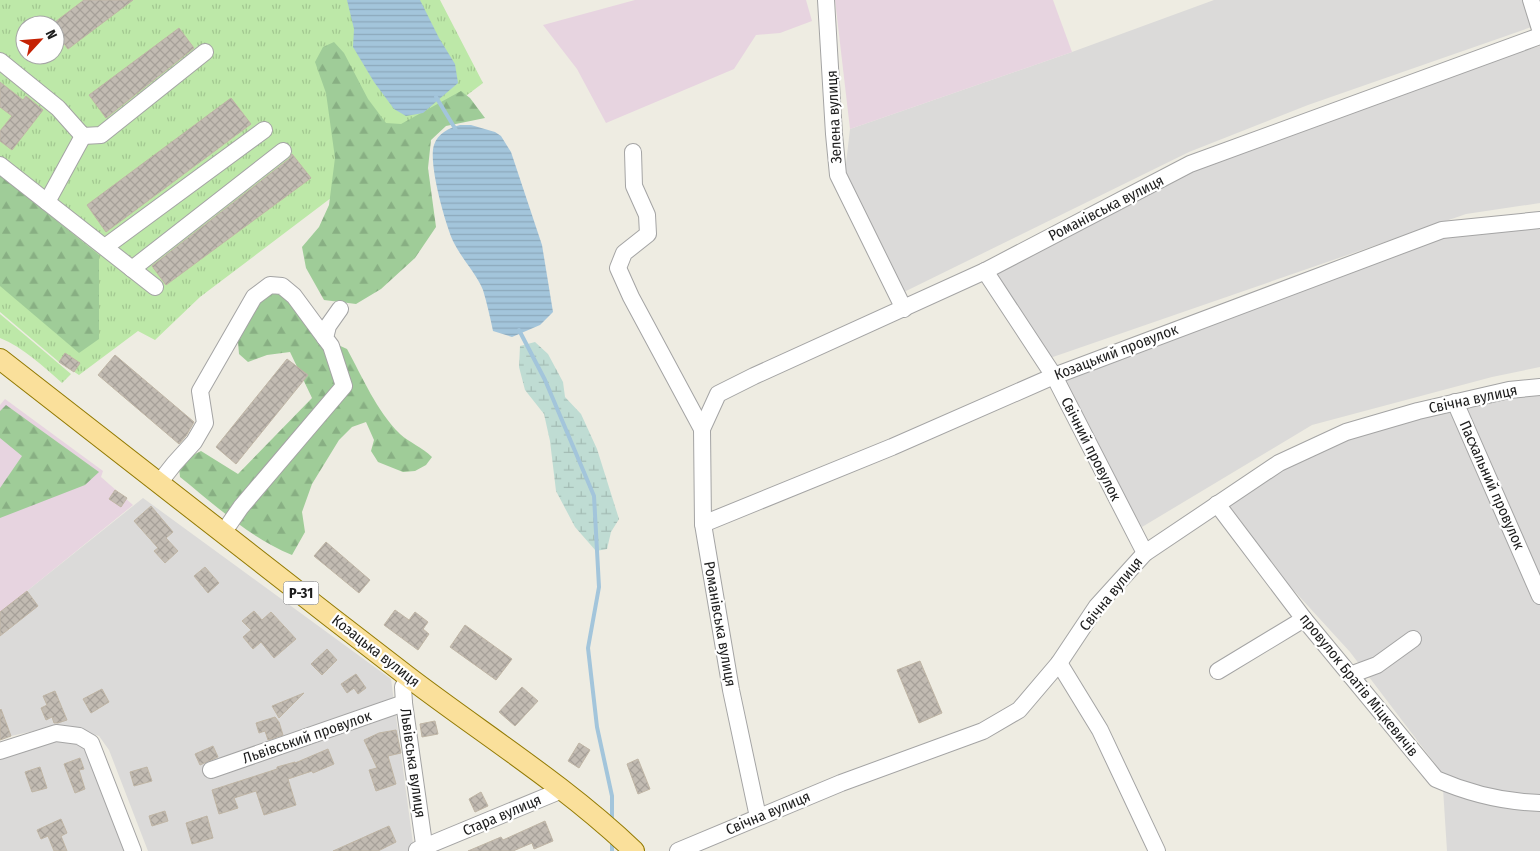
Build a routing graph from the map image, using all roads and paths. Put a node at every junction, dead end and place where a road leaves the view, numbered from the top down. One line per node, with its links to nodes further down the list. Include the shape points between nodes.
1 (826, 0): 19 (street, Зелена вулиця, via 838,175)
2 (1531, 0): 3 (street)
3 (1540, 29)
4 (1540, 36): 16 (street, Романівська вулиця, via 1190,164)
5 (205, 52): 8 (street, via 101,135)
6 (0, 62): 8 (street, via 58,108)
7 (264, 130): 14 (street)
8 (83, 136): 12 (street)
9 (282, 151): 15 (street)
10 (633, 152): 25 (street, Романівська вулиця, via 634,186 647,215 648,234 624,253 618,268)
11 (0, 165): 12 (street)
12 (47, 202): 14 (street)
13 (1540, 220): 22 (street, Козацький провулок, via 1442,230)
14 (105, 247): 15 (street)
15 (132, 269): 17 (street)
16 (984, 271): 19 (street, Романівська вулиця); 22 (street, Свічний провулок)
17 (155, 287)
18 (340, 309): 20 (street, via 328,326)
19 (904, 309): 25 (street, Романівська вулиця, via 718,394)
20 (325, 338): 26 (street, via 294,296 282,286 270,285 254,297 200,390 204,423 194,442); 29 (street, via 331,346 344,386 241,507)
21 (0, 359): 26 (main road, Козацька вулиця / Р-31)
22 (1054, 376): 28 (street, Козацький провулок); 30 (street, Свічний провулок)
23 (1540, 386): 24 (street, Свічна вулиця)
24 (1455, 402): 27 (street, Свічна вулиця, via 1346,432 1279,463); 31 (street, Пасхальний провулок)
25 (702, 428): 28 (street, Романівська вулиця)
26 (159, 483): 29 (main road, Козацька вулиця / Р-31)
27 (1217, 504): 30 (street, Свічна вулиця); 32 (street, провулок Братів Міцкевичів)
28 (703, 524): 43 (street, Романівська вулиця, via 731,690)
29 (223, 533): 37 (main road, Козацька вулиця / Р-31)
30 (1145, 553): 34 (street, Свічна вулиця, via 1097,606)
31 (1540, 596)
32 (1304, 619): 35 (street); 36 (street, провулок Братів Міцкевичів)
33 (1413, 639): 36 (street, via 1377,665)
34 (1059, 663): 43 (street, Свічна вулиця, via 1019,710 983,731); 48 (street, via 1100,730)
35 (1218, 672)
36 (1350, 675): 42 (street, провулок Братів Міцкевичів, via 1436,779 1460,790)
37 (409, 677): 38 (street, Львівська вулиця, via 403,686); 41 (main road, Козацька вулиця / Р-31)
38 (404, 703): 40 (street, Львівський провулок); 44 (street, Львівська вулиця)
39 (0, 751): 45 (street, via 56,733 78,736 91,743)
40 (211, 770)
41 (562, 790): 44 (street, Стара вулиця); 46 (main road, Козацька вулиця / Р-31)
42 (1540, 803)
43 (758, 817): 47 (street, Свічна вулиця)
44 (422, 850)
45 (134, 851)
46 (634, 851)
47 (678, 851)
48 (1156, 851)

